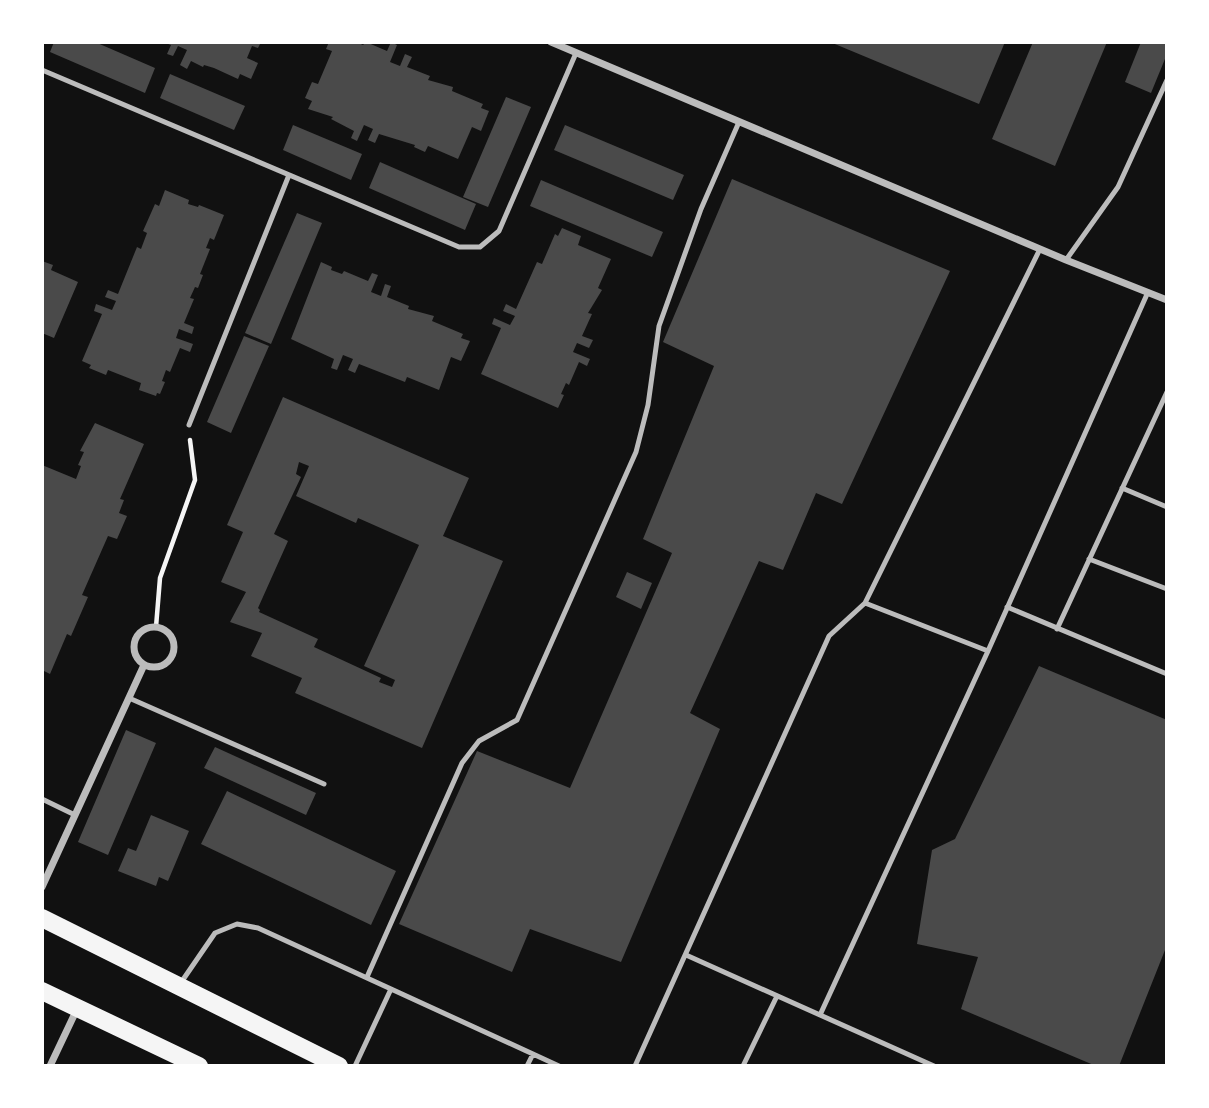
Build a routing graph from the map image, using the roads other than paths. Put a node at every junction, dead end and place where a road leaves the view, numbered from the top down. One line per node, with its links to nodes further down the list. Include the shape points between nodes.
1 (551, 42): 2 (street)
2 (576, 52): 5 (street); 6 (lane, via 499,231 480,247 459,247)
3 (42, 70): 6 (lane)
4 (1167, 80): 8 (lane, via 1118,187)
5 (738, 122): 7 (street); 30 (lane, via 659,326 649,405 617,497 517,720 479,741 462,763)
6 (289, 175): 12 (lane)
7 (1040, 249): 8 (street); 17 (lane)
8 (1066, 260): 9 (street)
9 (1148, 292): 10 (street); 18 (lane)
10 (1167, 300)
11 (1167, 392): 13 (lane)
12 (189, 425)
13 (1122, 488): 14 (lane); 15 (lane)
14 (1167, 507)
15 (1089, 559): 16 (lane); 19 (lane)
16 (1167, 590)
17 (865, 603): 20 (lane); 29 (lane, via 829,636)
18 (1007, 607): 19 (lane); 20 (lane)
19 (1057, 629): 22 (lane)
20 (988, 651): 36 (lane)
21 (144, 665): 21 (street, via 166,663 174,649 170,634 156,627 141,631 134,653); 23 (street)
22 (1167, 674)
23 (128, 698): 24 (lane); 26 (street)
24 (324, 784)
25 (42, 799): 26 (lane)
26 (75, 815): 27 (street)
27 (42, 887)
28 (42, 918): 31 (main road)
29 (686, 955): 34 (lane); 44 (lane)
30 (367, 977): 31 (lane, via 258,928 237,924 215,933); 32 (lane)
31 (178, 986): 40 (main road)
32 (391, 989): 37 (lane); 41 (lane)
33 (42, 991): 35 (main road)
34 (777, 996): 36 (lane); 45 (lane)
35 (77, 1009): 38 (street); 39 (main road)
36 (820, 1016): 46 (lane)
37 (533, 1054): 42 (lane); 43 (lane)
38 (50, 1066)
39 (199, 1066)
40 (339, 1066)
41 (355, 1066)
42 (527, 1066)
43 (559, 1066)
44 (635, 1066)
45 (743, 1066)
46 (934, 1066)

